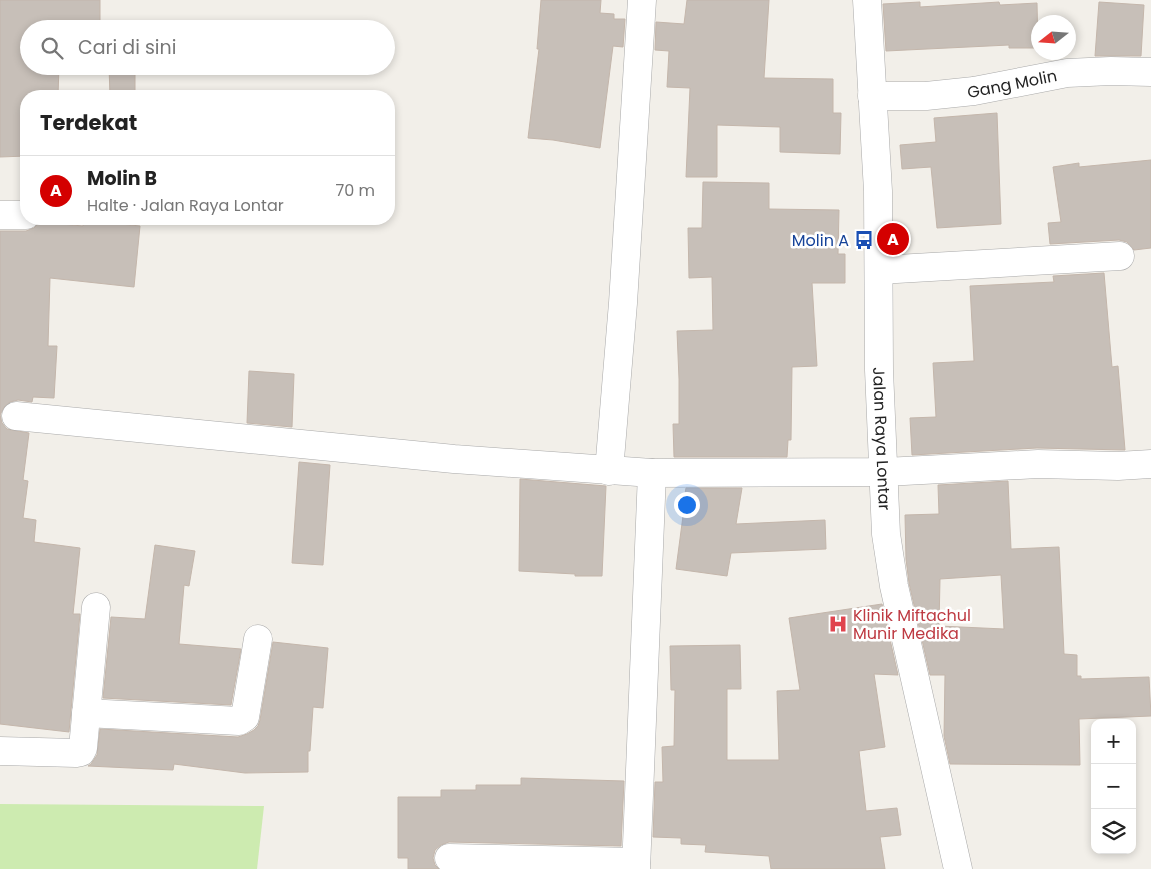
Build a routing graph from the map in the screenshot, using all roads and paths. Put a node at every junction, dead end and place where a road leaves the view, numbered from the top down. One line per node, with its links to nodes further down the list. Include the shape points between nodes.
1 (642, 0): 11 (street)
2 (867, 0): 4 (street, Jalan Raya Lontar)
3 (1151, 72): 4 (street, Gang Molin, via 1067,73 974,91 926,96)
4 (872, 96): 8 (street, Jalan Raya Lontar)
5 (0, 215): 6 (street)
6 (20, 215)
7 (1120, 256): 8 (street)
8 (879, 270): 12 (street, Jalan Raya Lontar, via 879,370)
9 (16, 416): 11 (street)
10 (1151, 464): 12 (street, via 1038,464)
11 (609, 471): 13 (street)
12 (885, 472): 13 (street); 20 (street, Jalan Raya Lontar, via 886,534 894,586)
13 (652, 473): 19 (street)
14 (96, 607): 16 (street)
15 (258, 639): 16 (street, via 245,717 238,721)
16 (86, 713): 17 (street, via 81,752)
17 (0, 751)
18 (449, 858): 19 (street)
19 (636, 865)
20 (958, 869)

